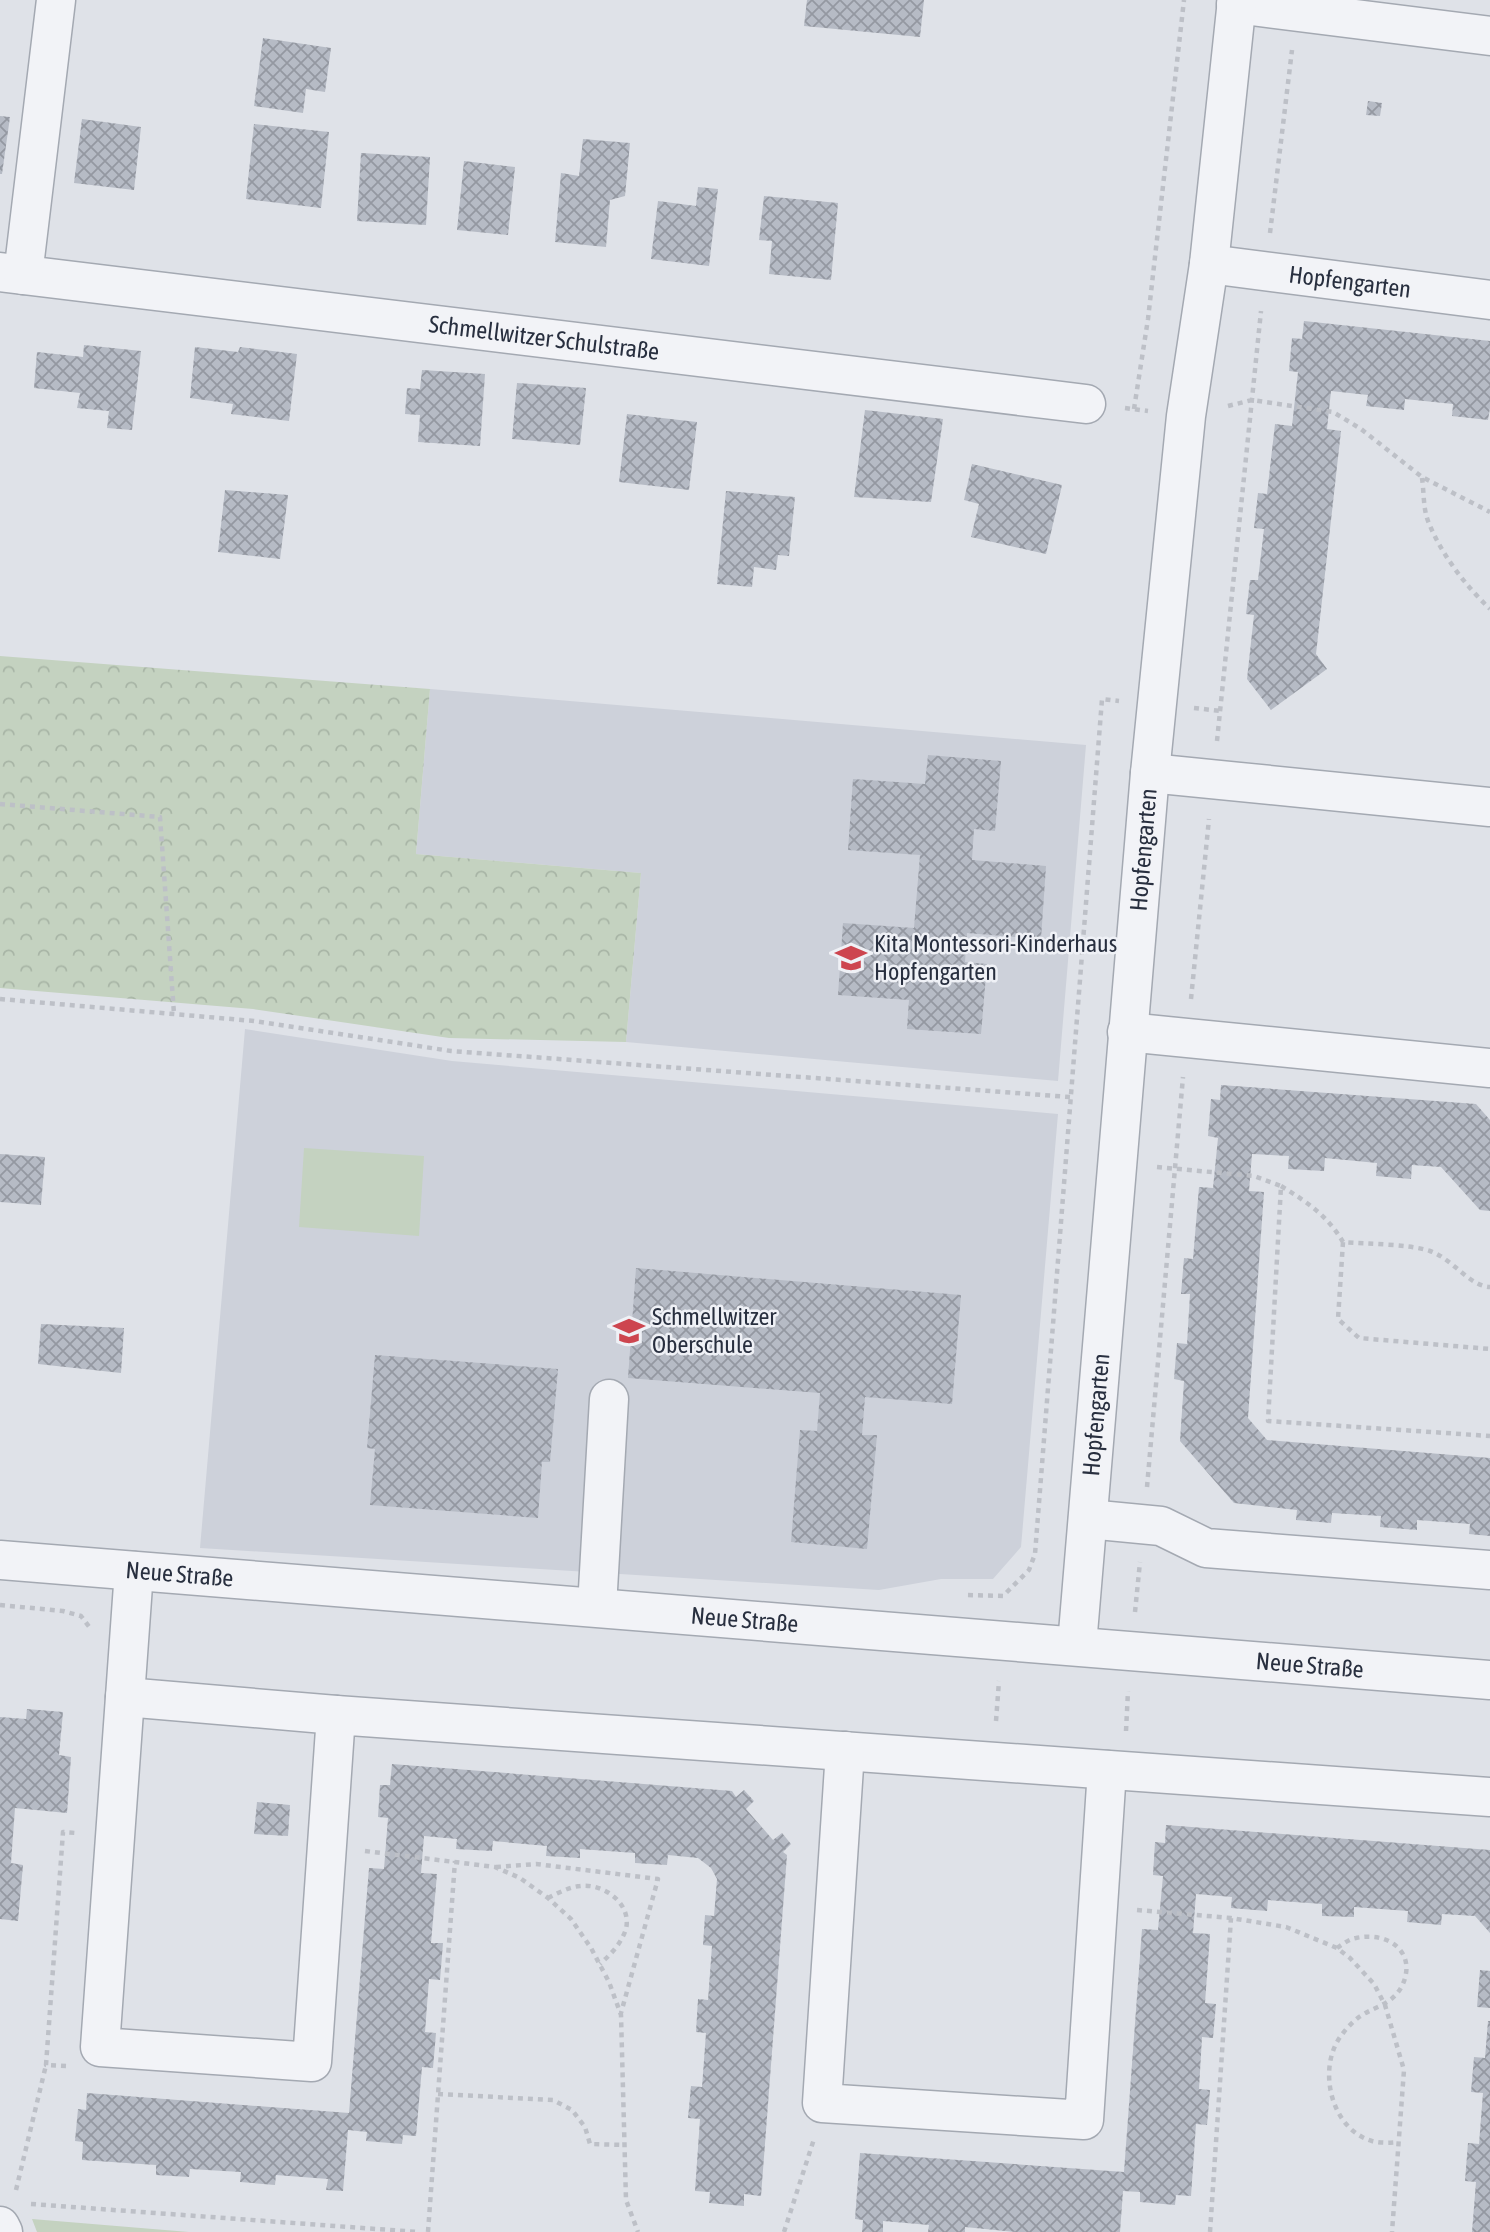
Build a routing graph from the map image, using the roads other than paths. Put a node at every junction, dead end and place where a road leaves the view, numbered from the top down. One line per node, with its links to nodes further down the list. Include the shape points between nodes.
1 (56, 0): 5 (street)
2 (1236, 2): 3 (street, Hopfengarten); 4 (street, Hopfengarten)
3 (1490, 36)
4 (1209, 264): 6 (street, Hopfengarten); 8 (street, Hopfengarten, via 1186,416)
5 (11, 273): 7 (street, Schmellwitzer Schulstraße)
6 (1490, 300)
7 (1086, 404)
8 (1150, 773): 9 (street); 10 (street, Hopfengarten)
9 (1490, 807)
10 (1127, 1032): 11 (street); 13 (street, Hopfengarten)
11 (1490, 1068)
12 (609, 1399): 17 (street)
13 (1088, 1519): 15 (street, via 1161,1526 1206,1548); 18 (street, Hopfengarten)
14 (0, 1560): 16 (street, Neue Straße)
15 (1490, 1570)
16 (134, 1571): 17 (street, Neue Straße); 20 (street)
17 (597, 1607): 18 (street, Neue Straße)
18 (1077, 1645): 19 (street, Neue Straße)
19 (1490, 1680)
20 (125, 1697): 21 (street); 21 (street, via 100,2047 312,2062)
21 (336, 1715): 22 (street)
22 (845, 1751): 23 (street); 23 (street, via 822,2103 1084,2120)
23 (1115, 1771): 24 (street)
24 (1490, 1797)

